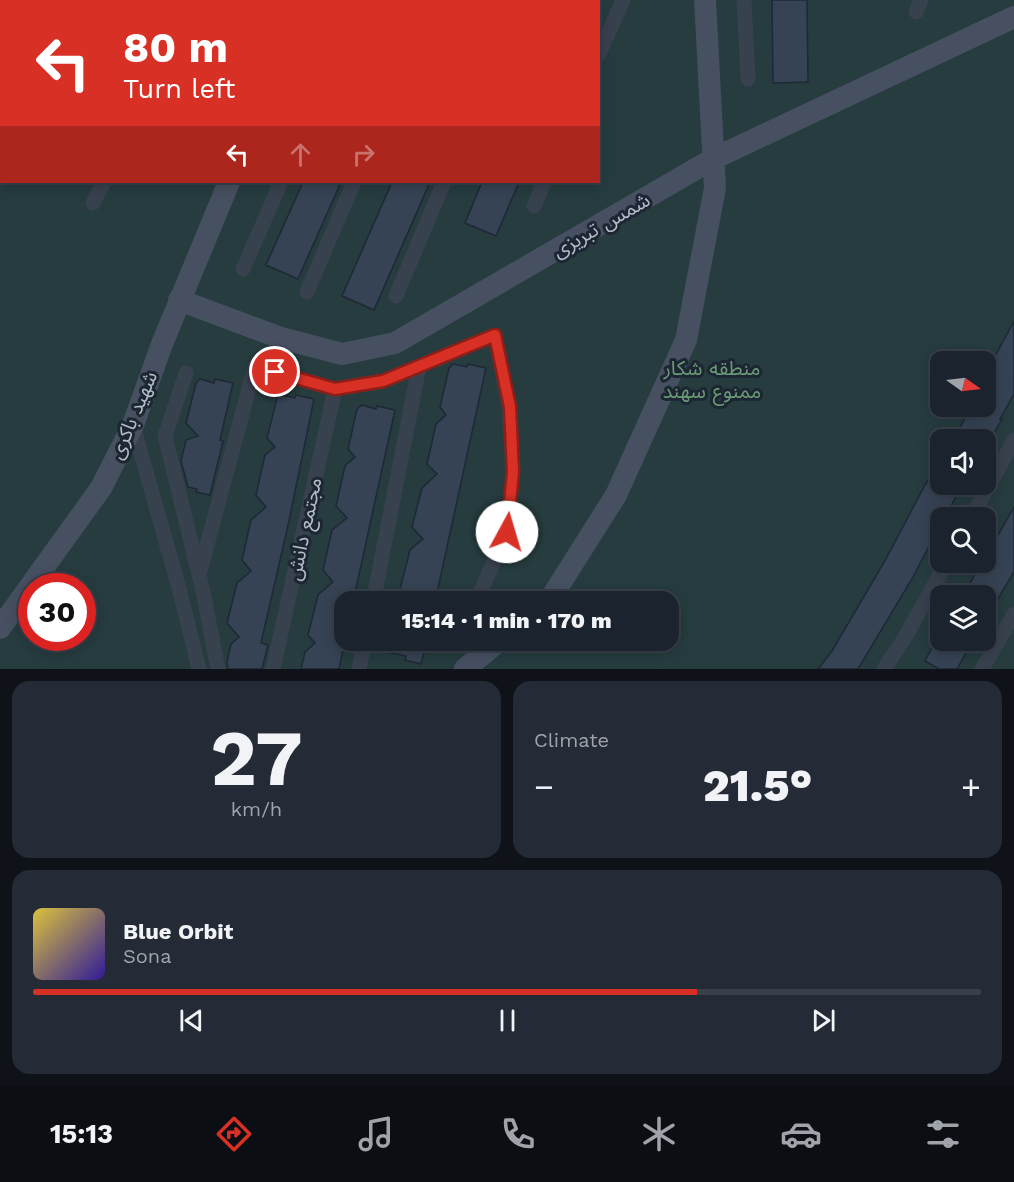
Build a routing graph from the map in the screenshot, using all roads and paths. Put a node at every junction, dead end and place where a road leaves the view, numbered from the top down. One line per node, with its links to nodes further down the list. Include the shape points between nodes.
1 (623, 0): 5 (street)
2 (705, 0): 7 (street)
3 (744, 0): 6 (street)
4 (1014, 17): 7 (street, شمس تبریزی)
5 (600, 52)
6 (748, 79)
7 (714, 159): 19 (street, شمس تبریزی, via 394,343 342,354 281,338); 31 (street, via 715,188 686,340 616,495)
8 (103, 183): 14 (street)
9 (229, 183): 19 (street, شهید باکری)
10 (280, 183): 16 (street)
11 (354, 183): 17 (street)
12 (444, 183): 18 (street)
13 (544, 183): 15 (street)
14 (93, 203)
15 (534, 206)
16 (243, 268)
17 (307, 292)
18 (396, 296)
19 (179, 300): 23 (street, شهید باکری)
20 (419, 367): 22 (street, via 383,381); 29 (street); 30 (street, via 495,335 510,407 513,472 507,532)
21 (186, 373): 27 (street, via 165,436)
22 (335, 389): 27 (street, via 255,366); 40 (street, مجتمع دانش)
23 (133, 425): 32 (street); 34 (street, شهید باکری, via 101,488)
24 (1014, 440): 25 (street)
25 (978, 507)
26 (941, 573): 37 (street)
27 (199, 575): 28 (street)
28 (203, 591): 32 (street); 39 (street)
29 (375, 591)
30 (481, 591)
31 (555, 591)
32 (180, 592): 38 (street)
33 (1014, 614): 43 (street)
34 (0, 628)
35 (363, 651): 41 (street)
36 (487, 651): 42 (street)
37 (885, 668)
38 (199, 669)
39 (218, 669)
40 (273, 669)
41 (359, 669)
42 (465, 669)
43 (982, 669)

